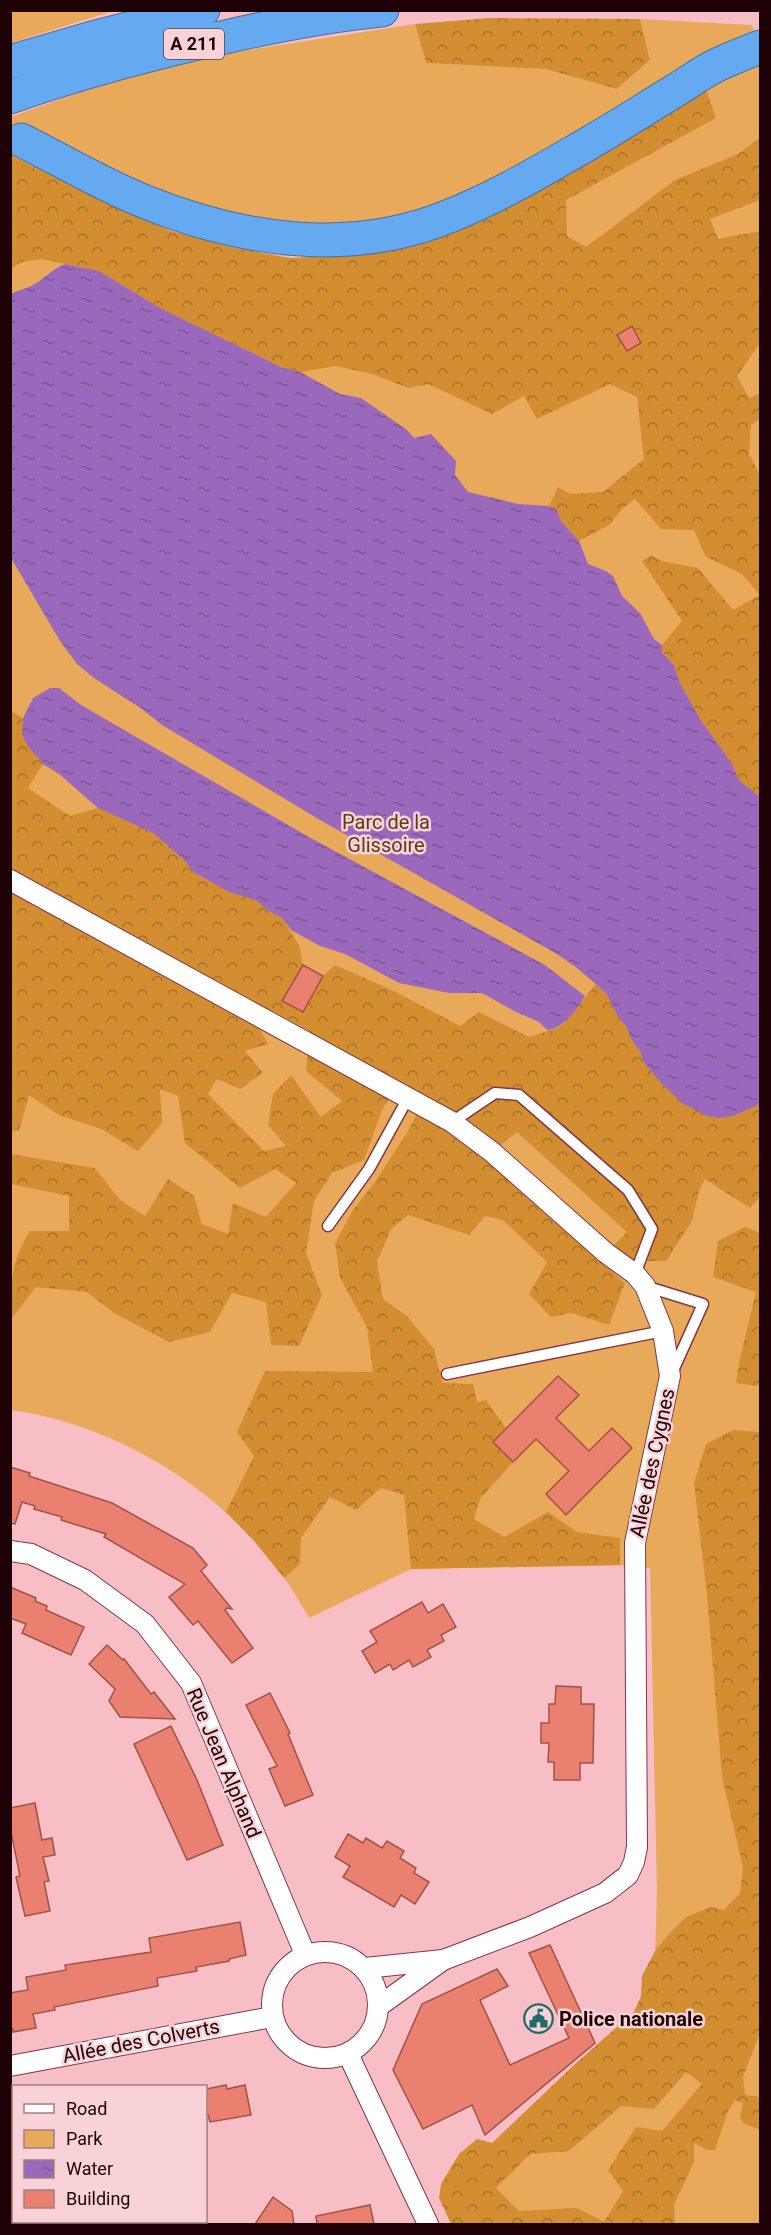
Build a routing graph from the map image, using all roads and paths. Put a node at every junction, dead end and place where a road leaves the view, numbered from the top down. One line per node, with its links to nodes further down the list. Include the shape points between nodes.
1 (203, 10): 4 (highway, A 211)
2 (382, 10): 5 (highway, A 211, via 336,14 200,42 104,66)
3 (760, 46): 6 (highway, via 714,66 498,195 445,218 352,240 288,239 187,218 140,200)
4 (10, 62)
5 (10, 97)
6 (21, 140)
7 (10, 880): 8 (street)
8 (408, 1098): 9 (street); 10 (lane, via 369,1169)
9 (452, 1122): 11 (street); 11 (lane, via 495,1093 519,1095 628,1190 652,1229)
10 (328, 1226)
11 (640, 1280): 12 (street, Allée des Cygnes); 14 (lane, via 703,1304)
12 (663, 1331): 13 (lane); 14 (street, Allée des Cygnes)
13 (447, 1374)
14 (670, 1376): 17 (street, Allée des Cygnes, via 635,1543 634,1862 628,1875 605,1893 530,1927)
15 (10, 1551): 16 (street, Rue Jean Alphand, via 31,1554 85,1580 137,1617 191,1683)
16 (305, 1954): 18 (street, via 326,1951 347,1956); 20 (street, via 277,1979 271,1998)
17 (443, 1959): 18 (street, Allée des Cygnes); 19 (street, Allée des Cygnes)
18 (364, 1968): 19 (street, via 376,1987)
19 (379, 2006): 21 (street, via 375,2025 364,2042)
20 (272, 2017): 21 (street, via 282,2039 301,2054 325,2059); 22 (street, Allée des Colverts)
21 (348, 2054): 23 (street)
22 (10, 2066)
23 (428, 2224)

